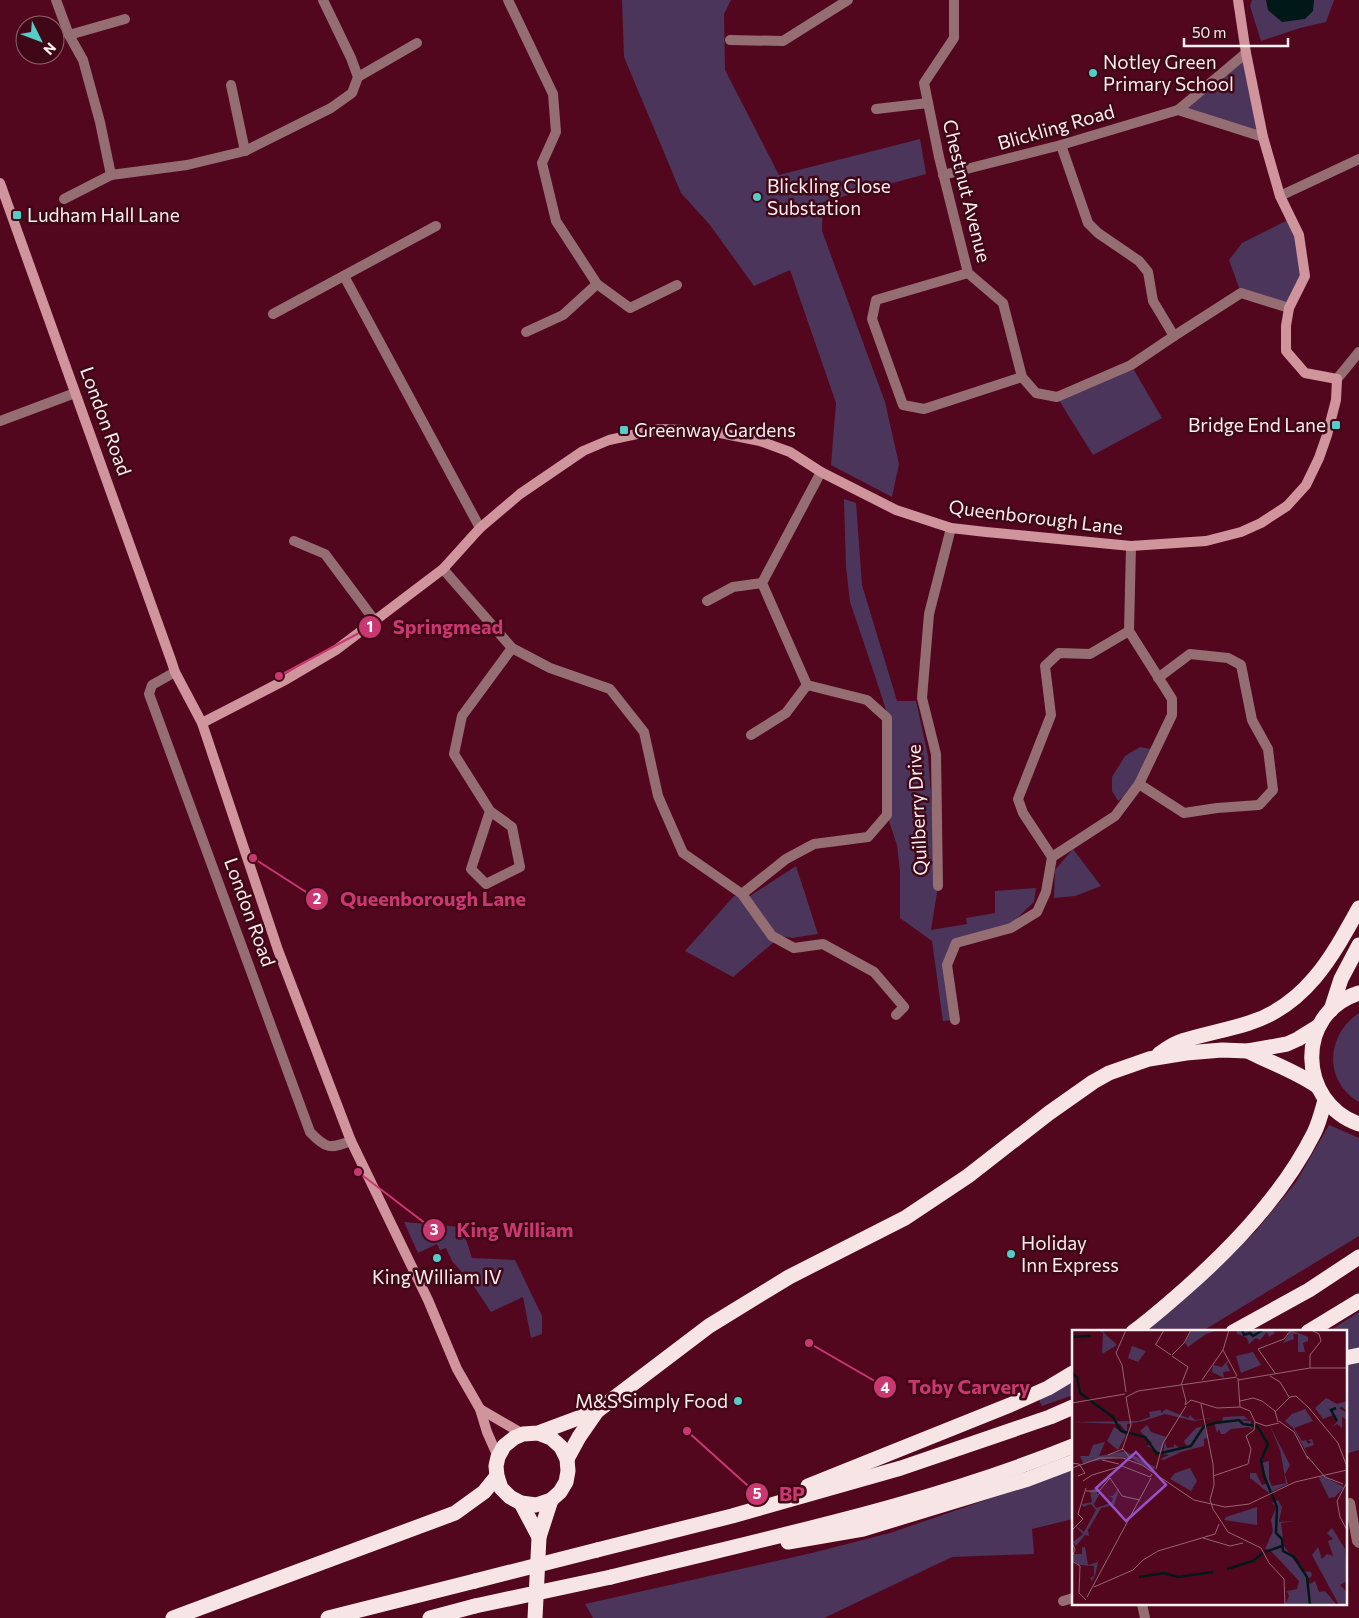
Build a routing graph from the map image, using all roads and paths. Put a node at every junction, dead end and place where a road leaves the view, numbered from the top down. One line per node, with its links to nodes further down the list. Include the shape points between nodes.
1 (56, 0): 8 (street)
2 (323, 0): 12 (street)
3 (508, 0): 29 (street, via 553,94 556,132 542,163 556,221)
4 (848, 0): 9 (street, via 783,41)
5 (954, 0): 14 (street, Chestnut Avenue, via 954,38 924,83)
6 (1238, 0): 11 (street)
7 (125, 19): 8 (street)
8 (69, 35): 21 (street, via 83,60)
9 (730, 40)
10 (417, 43): 12 (street)
11 (1246, 53): 16 (street, Blickling Road); 17 (street)
12 (358, 77): 19 (street, via 352,93 331,108)
13 (231, 85): 19 (street)
14 (928, 103): 15 (street); 22 (street, Chestnut Avenue)
15 (876, 109)
16 (1178, 110): 17 (street); 18 (street, Blickling Road)
17 (1263, 137): 24 (street)
18 (1061, 145): 22 (street, Blickling Road); 34 (street, via 1088,223 1139,261 1148,272 1153,301)
19 (245, 150): 21 (street, via 187,165)
20 (1359, 159): 24 (street)
21 (112, 175): 25 (street)
22 (944, 175): 27 (street, Chestnut Avenue)
23 (0, 183): 38 (street, London Road)
24 (1280, 196): 31 (street, via 1299,235 1305,276)
25 (64, 198)
26 (436, 226): 28 (street)
27 (968, 273): 36 (street, Chestnut Avenue, via 1003,303); 36 (street, via 876,300 872,319 903,405 924,409)
28 (344, 276): 32 (street); 41 (street)
29 (597, 284): 30 (street, via 630,308); 33 (street, via 563,315)
30 (677, 284)
31 (1289, 308): 34 (street, via 1241,293); 37 (street, via 1286,351 1305,373)
32 (273, 314)
33 (526, 332)
34 (1174, 336): 36 (street, via 1131,365 1057,396 1036,393)
35 (1359, 352): 37 (street)
36 (1022, 377)
37 (1337, 379): 44 (street, Queenborough Lane, via 1336,400 1319,458 1306,485 1287,506 1241,532 1206,540)
38 (75, 393): 39 (street); 51 (street, London Road)
39 (0, 421)
40 (821, 472): 41 (street, Queenborough Lane, via 790,452 760,441 710,431 660,429 609,440 583,451 520,494); 42 (street, Queenborough Lane, via 896,510); 46 (street)
41 (480, 528): 45 (street, Queenborough Lane)
42 (951, 528): 44 (street, Queenborough Lane); 59 (street, Quilberry Drive, via 929,614 922,698 936,754)
43 (294, 541): 48 (street, via 325,554)
44 (1130, 546): 49 (street)
45 (443, 569): 48 (street, Queenborough Lane); 50 (street)
46 (762, 583): 47 (street, via 733,587); 53 (street)
47 (707, 601)
48 (375, 621): 54 (street, Queenborough Lane, via 336,650)
49 (1129, 631): 52 (street); 58 (street, via 1090,654 1060,653 1045,666 1051,715 1018,799 1022,813)
50 (512, 648): 57 (street, via 462,716 454,754); 60 (street, via 550,668 610,689 644,732 658,796 682,853)
51 (175, 672): 54 (street, London Road); 73 (street, London Road, via 152,685 149,694 310,1132 322,1144 337,1146)
52 (1158, 678): 56 (street, via 1172,699 1172,716); 56 (street, via 1190,654 1228,658 1241,665 1252,720 1268,749 1273,790 1259,805 1184,813)
53 (807, 685): 55 (street, via 786,713); 60 (street, via 867,700 886,718 887,815 868,837 814,844 786,860)
54 (202, 723): 73 (street, London Road, via 278,950)
55 (751, 734)
56 (1139, 784): 58 (street, via 1115,816)
57 (490, 811): 57 (street, via 471,869 486,884 520,867 512,827)
58 (1052, 857): 66 (street, via 1046,892 1037,912 1011,928 956,943 947,965)
59 (938, 886)
60 (742, 894): 65 (street, via 772,936 794,948 822,944 874,972 904,1007)
61 (1359, 908): 69 (highway, via 1319,974 1281,1008 1251,1022 1180,1041)
62 (1359, 945): 64 (highway, via 1341,979)
63 (1359, 992): 64 (highway)
64 (1331, 1010): 67 (highway)
65 (896, 1015)
66 (955, 1020)
67 (1320, 1026): 68 (highway, via 1287,1044); 70 (highway, via 1312,1051)
68 (1248, 1051): 69 (highway, via 1222,1050); 70 (highway, via 1299,1074)
69 (1149, 1059): 84 (highway, via 1092,1082 968,1176 905,1218 789,1277 709,1326)
70 (1317, 1086): 71 (highway)
71 (1325, 1100): 72 (highway, via 1342,1116); 76 (highway, via 1314,1132 1290,1174 1264,1208 1221,1257)
72 (1359, 1124)
73 (351, 1141): 83 (street, London Road, via 428,1300 457,1369)
74 (1359, 1257): 77 (highway, via 1309,1290)
75 (1359, 1301): 78 (highway)
76 (1136, 1330)
77 (1237, 1330)
78 (1311, 1330)
79 (1359, 1355): 80 (highway)
80 (1346, 1358)
81 (1072, 1373): 94 (highway, via 1048,1388 1010,1405)
82 (1072, 1407): 94 (highway, via 901,1468)
83 (480, 1409): 85 (street, London Road); 87 (street, London Road)
84 (597, 1411): 85 (highway); 88 (highway)
85 (531, 1434): 87 (highway, via 514,1438); 88 (highway, via 551,1438)
86 (1072, 1446): 97 (highway, via 893,1506)
87 (498, 1457): 90 (highway)
88 (567, 1459): 91 (highway, via 566,1482)
89 (1072, 1462): 97 (highway, via 1028,1480 863,1529)
90 (497, 1476): 93 (highway, via 501,1488); 98 (highway, via 484,1492 455,1513)
91 (551, 1500): 93 (highway, via 536,1505); 95 (highway)
92 (1351, 1502): 96 (street, via 1356,1541)
93 (521, 1504): 95 (highway)
94 (732, 1516): 99 (highway, bridge)
95 (540, 1537): 101 (highway)
96 (1359, 1543)
97 (643, 1569): 100 (highway, bridge)
98 (173, 1618)
99 (328, 1618)
100 (430, 1618)
101 (535, 1618)

